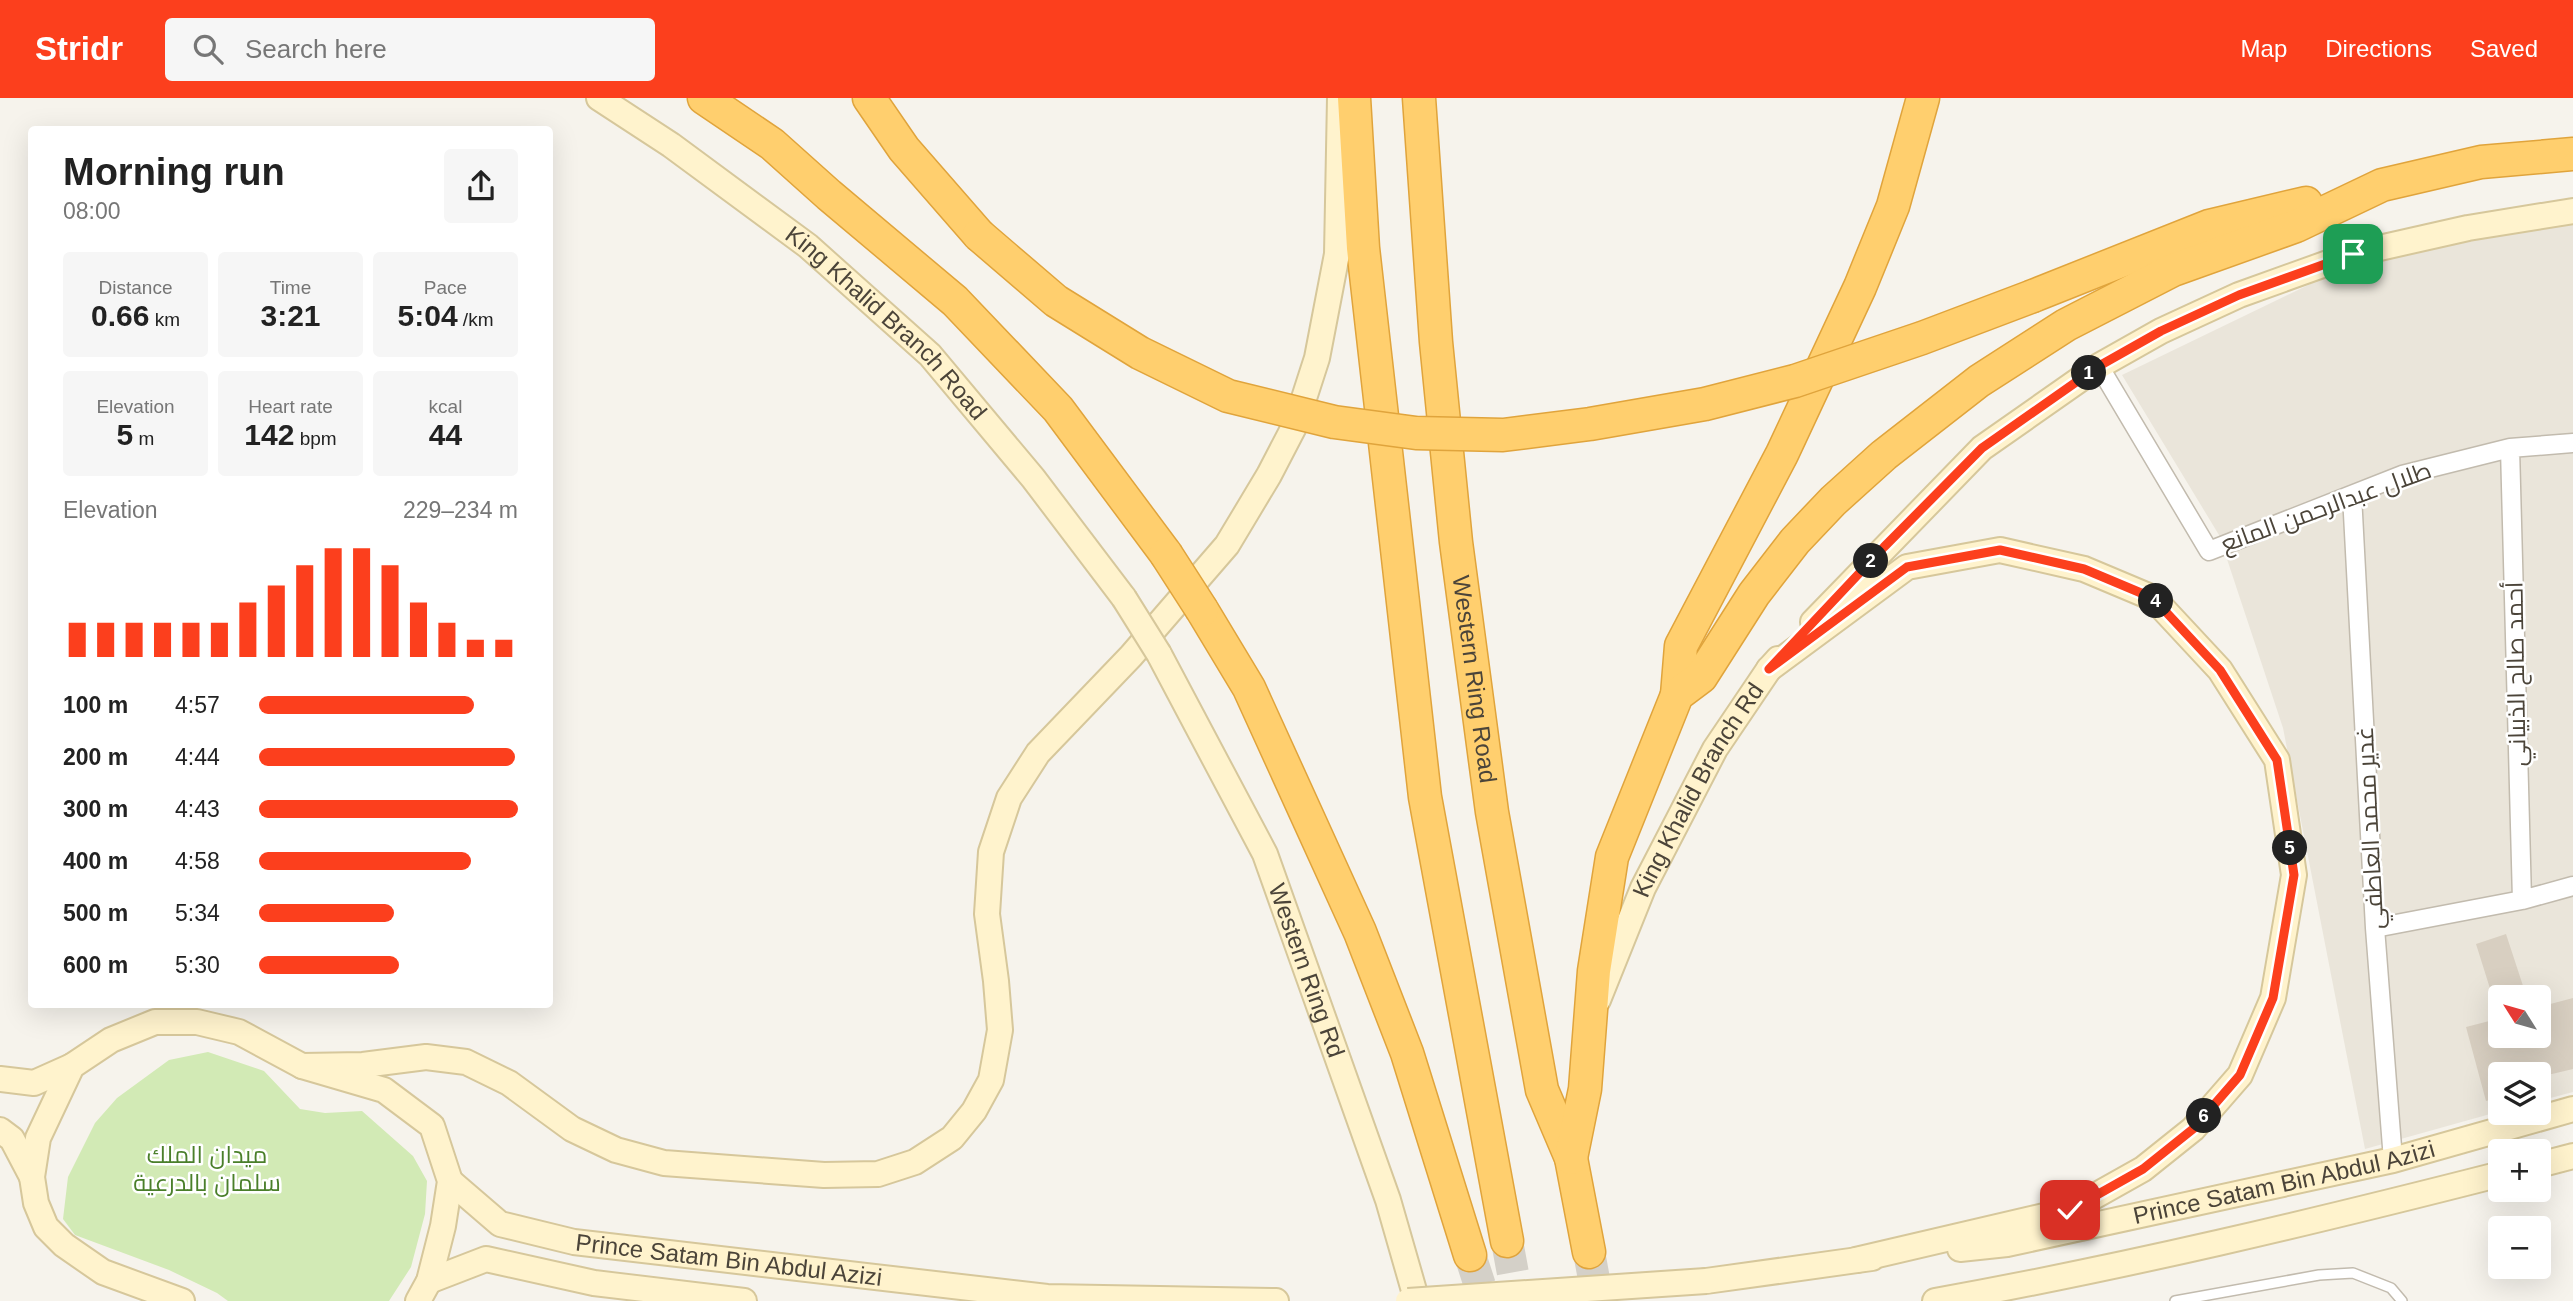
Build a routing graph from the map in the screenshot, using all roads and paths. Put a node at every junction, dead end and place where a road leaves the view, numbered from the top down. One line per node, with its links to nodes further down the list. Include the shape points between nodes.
1 (599, 98): 15 (street, King Khalid Branch Road, bridge, via 808,246 930,355 1033,478 1124,598)
2 (704, 98): 36 (highway, bridge, via 772,144 955,301 1058,409 1166,554 1249,688 1360,932 1407,1053)
3 (869, 98): 9 (highway, bridge, via 904,149 979,235 1056,301 1140,353 1228,396 1334,422 1416,433 1503,435 1590,424 1705,404 1795,381 2033,296 2209,226)
4 (1340, 98): 23 (street, via 1337,254 1317,358 1296,423 1227,545 1038,754 1009,798 991,852 987,914 1000,1030 991,1080 952,1138 915,1162 878,1174 824,1175 664,1163 616,1150 572,1129 509,1083 466,1062 426,1057)
5 (1354, 98): 34 (highway, via 1363,248 1425,797)
6 (1419, 98): 28 (highway, Western Ring Road, via 1438,369 1492,812 1542,1090)
7 (1923, 98): 17 (highway, via 1893,206 1860,287 1782,454 1681,646)
8 (2573, 154): 9 (highway, via 2481,162)
9 (2382, 186): 17 (highway, via 2296,226 2172,270 2066,325 1979,381 1833,501 1754,594 1701,677)
10 (2573, 211): 11 (street, King Khalid Branch Rd, via 2353,254 2239,295)
11 (2099, 366): 14 (street, طلال عبدالرحمن المانع, via 2209,551); 16 (street, King Khalid Branch Rd, via 1982,448)
12 (2573, 443): 13 (street, طلال عبدالرحمن المانع)
13 (2511, 449): 14 (street, طلال عبدالرحمن المانع, via 2402,475); 19 (street, أحمد صالح الذبياني)
14 (2352, 495): 20 (street, غدير محمد العاطفي)
15 (1159, 653): 45 (street, Western Ring Rd, via 1265,854 1388,1200)
16 (1769, 669): 21 (street, King Khalid Branch Rd, via 1715,749 1643,888); 37 (street, via 1907,567 2000,550 2084,569 2153,598 2220,670 2277,760 2294,875 2273,998 2240,1075 2193,1129 2143,1169 2070,1210)
17 (1677, 695): 21 (highway, via 1612,858)
18 (2573, 886): 19 (street)
19 (2522, 900): 20 (street)
20 (2375, 928): 29 (street, غدير محمد العاطفي)
21 (1590, 1020): 28 (highway, via 1585,1090)
22 (72, 1066): 23 (street, via 111,1040 155,1022 197,1022 239,1032); 24 (street, via 34,1083); 31 (street, via 38,1138)
23 (302, 1066): 33 (street, via 384,1090 432,1125)
24 (0, 1079)
25 (2573, 1109): 29 (street, Prince Satam Bin Abdul Azizi)
26 (0, 1130): 31 (street, via 12,1139)
27 (2573, 1156): 30 (street)
28 (1571, 1158): 35 (highway, Western Ring Road)
29 (2393, 1160): 37 (street, Prince Satam Bin Abdul Azizi, via 2007,1244)
30 (2551, 1162)
31 (33, 1177): 40 (street, via 36,1203 46,1227 64,1245 103,1272)
32 (2488, 1177): 46 (street, Prince Satam Bin Abdul Azizi, via 2057,1279)
33 (450, 1181): 39 (street, via 443,1226); 43 (street, Prince Satam Bin Abdul Azizi, via 500,1224 574,1242 1047,1297)
34 (1507, 1241)
35 (1589, 1252)
36 (1470, 1255)
37 (1856, 1260): 44 (street, Prince Satam Bin Abdul Azizi, bridge, via 1706,1281)
38 (594, 1283): 39 (street, Prince Satam Bin Abdul Azizi, via 486,1259); 41 (street); 42 (street, Prince Satam Bin Abdul Azizi)
39 (424, 1291)
40 (182, 1301)
41 (640, 1301)
42 (744, 1301)
43 (1276, 1301)
44 (1408, 1301)
45 (1417, 1301)
46 (1935, 1301)
47 (2175, 1301): 48 (lane, via 2353,1273 2392,1288)
48 (2402, 1301)

